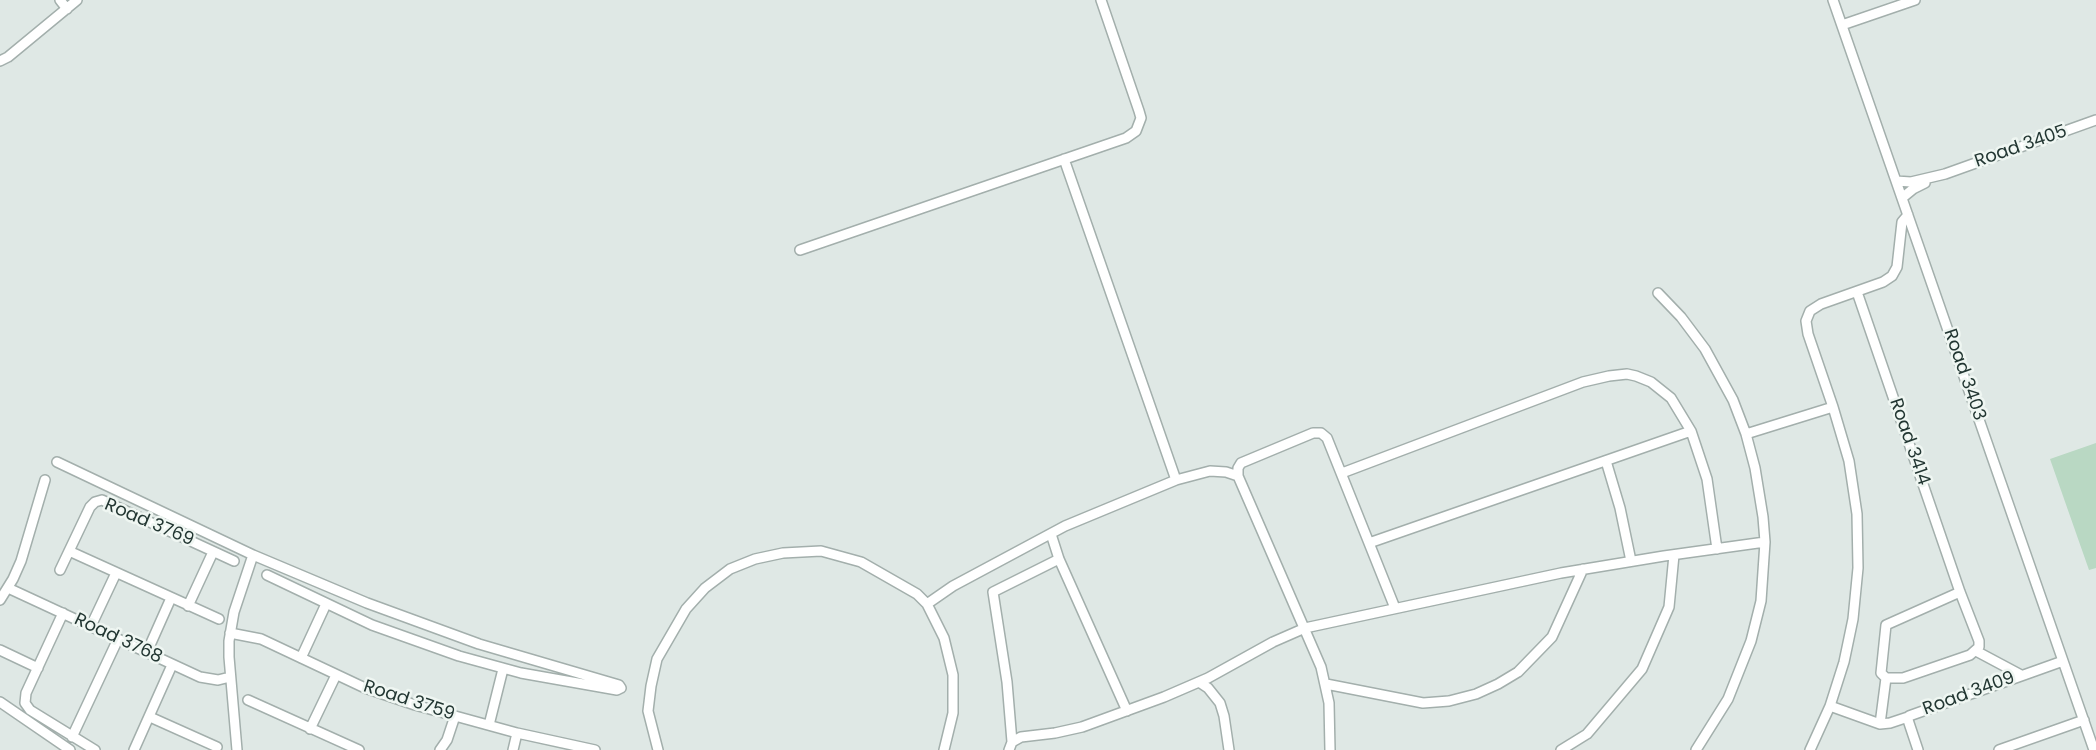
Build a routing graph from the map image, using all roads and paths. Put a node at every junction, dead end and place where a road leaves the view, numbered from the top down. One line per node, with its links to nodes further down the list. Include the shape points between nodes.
1 (60, 0): 6 (street)
2 (77, 0): 6 (street)
3 (1101, 0): 10 (street, via 1140,124 1131,135)
4 (1833, 0): 7 (street, Road 3403)
5 (1915, 0): 7 (street)
6 (67, 9): 8 (street)
7 (1842, 25): 12 (street, Road 3403)
8 (0, 61)
9 (2096, 120): 11 (street, Road 3405)
10 (1064, 159): 15 (street); 26 (street)
11 (1945, 174): 12 (street, Road 3405); 13 (street, Road 3405)
12 (1896, 181): 13 (street, Road 3403)
13 (1902, 198): 14 (street, Road 3403)
14 (1908, 215): 16 (street, via 1902,222 1895,272 1888,280); 60 (street, Road 3403)
15 (800, 250)
16 (1857, 292): 18 (street, via 1821,304 1810,311 1806,321); 43 (street, Road 3414)
17 (1658, 293): 20 (street, via 1716,366)
18 (1833, 407): 20 (street); 72 (street, via 1851,474 1858,568 1853,619)
19 (1691, 431): 21 (street); 23 (street, via 1677,404 1659,386 1627,374 1609,376); 30 (street, via 1707,479)
20 (1746, 434): 28 (street, via 1759,484)
21 (1606, 461): 29 (street); 37 (street)
22 (57, 463): 33 (street)
23 (1342, 473): 24 (street, via 1329,441 1317,433 1244,461); 29 (street)
24 (1238, 476): 26 (street, via 1210,471); 53 (street)
25 (45, 480): 42 (street, via 21,561)
26 (1176, 480): 27 (street)
27 (1051, 534): 35 (street); 47 (street)
28 (1765, 542): 30 (street); 99 (street, via 1761,601 1748,651 1728,699)
29 (1369, 543): 49 (street)
30 (1717, 549): 34 (street)
31 (69, 551): 32 (street, Road 3769, via 90,507 102,500); 39 (street, Road 3769); 40 (street)
32 (213, 551): 36 (street, Road 3769); 48 (street)
33 (253, 555): 54 (street); 63 (street, via 479,645 621,688)
34 (1674, 555): 37 (street); 98 (street, via 1670,607 1642,669 1587,734)
35 (1059, 559): 73 (street); 83 (street, via 993,592 1007,682)
36 (234, 561)
37 (1631, 561): 38 (street)
38 (1583, 569): 49 (street); 69 (street, via 1552,637 1518,672 1476,694 1423,703)
39 (60, 570)
40 (116, 573): 44 (street); 52 (street)
41 (267, 575): 46 (street)
42 (8, 588): 45 (street); 50 (street, Road 3768)
43 (1960, 592): 57 (street, Road 3414, via 1979,640); 67 (street, via 1886,625 1881,673)
44 (172, 598): 48 (street); 58 (street)
45 (0, 600)
46 (326, 604): 59 (street); 63 (street, via 407,639)
47 (927, 604): 94 (street, via 917,593 861,562 821,551 783,553 730,569 686,609 657,659 648,710); 95 (street, via 944,638 953,675 953,713)
48 (188, 606): 51 (street)
49 (1395, 608): 53 (street)
50 (63, 613): 52 (street, Road 3768); 62 (street)
51 (219, 620)
52 (91, 626): 55 (street, Road 3768)
53 (1305, 628): 68 (street); 69 (street)
54 (230, 633): 59 (street, Road 3759, via 261,639); 66 (street)
55 (118, 639): 58 (street, Road 3768); 82 (street)
56 (0, 650): 62 (street)
57 (1976, 651): 65 (street); 67 (street, via 1903,678)
58 (147, 652): 61 (street, Road 3768)
59 (301, 658): 64 (street, Road 3759)
60 (2063, 661): 65 (street, Road 3409); 77 (street, Road 3403)
61 (172, 665): 66 (street, Road 3768, via 205,679); 75 (street)
62 (38, 668): 82 (street, via 25,696 26,705)
63 (503, 668): 79 (street)
64 (336, 675): 74 (street, Road 3759); 80 (street)
65 (2021, 675): 76 (street, Road 3409)
66 (230, 677): 89 (street)
67 (1886, 678): 78 (street)
68 (1199, 682): 73 (street); 96 (street, via 1220,703)
69 (1326, 684): 97 (street)
70 (248, 700): 80 (street)
71 (0, 702): 86 (street)
72 (1830, 706): 78 (street); 100 (street)
73 (1127, 711): 83 (street, via 1082,727 1021,737)
74 (455, 716): 79 (street, Road 3759); 91 (street)
75 (150, 717): 84 (street); 88 (street)
76 (1908, 717): 78 (street); 101 (street, Road 3409)
77 (2084, 720): 102 (street); 103 (street, Road 3403)
78 (1880, 724)
79 (489, 725): 81 (street, Road 3759)
80 (310, 729): 90 (street)
81 (517, 733): 85 (street, Road 3759); 92 (street)
82 (72, 737): 87 (street)
83 (1010, 746)
84 (217, 747)
85 (582, 749): 93 (street, Road 3759)
86 (71, 750)
87 (95, 750)
88 (134, 750)
89 (237, 750)
90 (359, 750)
91 (440, 750)
92 (513, 750)
93 (595, 750)
94 (658, 750)
95 (944, 750)
96 (1229, 750)
97 (1330, 750)
98 (1561, 750)
99 (1696, 750)
100 (1810, 750)
101 (1918, 750)
102 (1999, 750)
103 (2094, 750)

